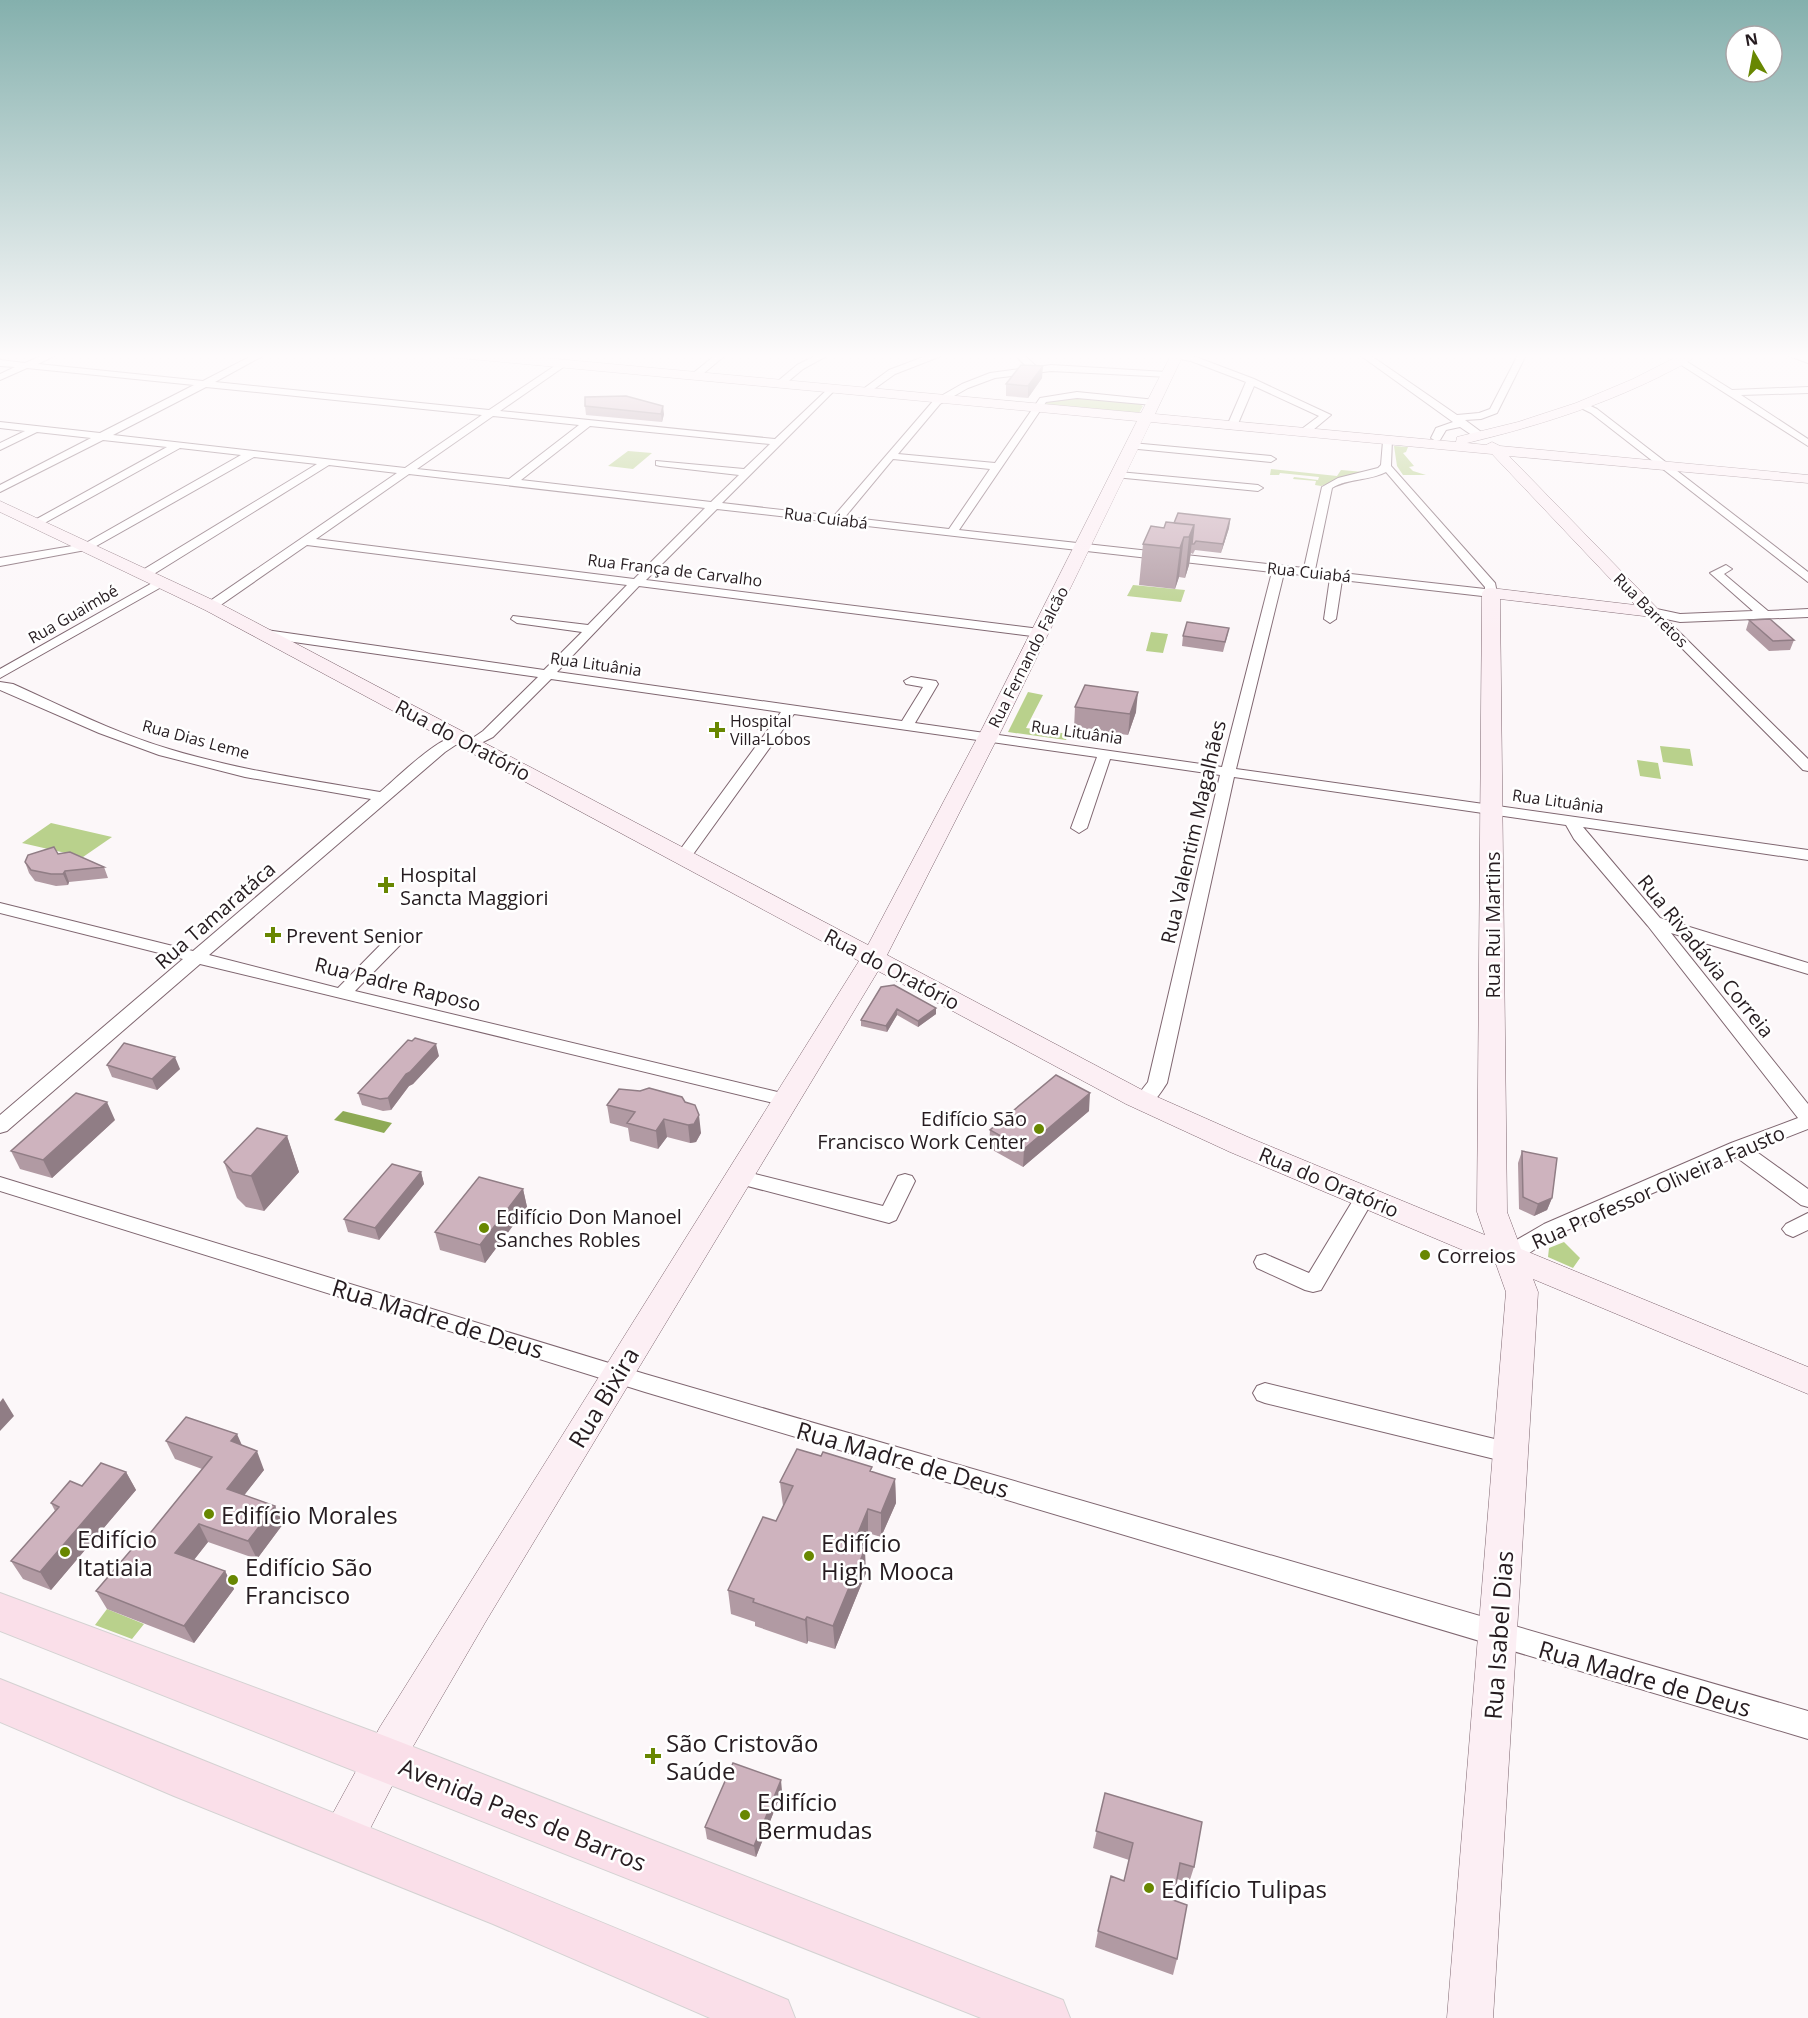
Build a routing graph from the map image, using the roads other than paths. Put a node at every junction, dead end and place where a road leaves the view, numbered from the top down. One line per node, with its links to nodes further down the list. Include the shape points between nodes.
1 (82, 447): 32 (street)
2 (174, 447): 36 (street)
3 (196, 447): 16 (street, Rua Cuiabá)
4 (442, 447): 24 (street)
5 (557, 447): 29 (street)
6 (772, 447): 25 (street, Rua Tamaratáca)
7 (899, 447): 17 (street)
8 (1009, 447): 21 (street)
9 (1131, 447): 26 (main road, Rua Fernando Falcão)
10 (1145, 447): 18 (street)
11 (1388, 447): 22 (street)
12 (1474, 447): 15 (main road)
13 (1493, 447): 15 (main road, Rua Barretos)
14 (1641, 447): 23 (street)
15 (1497, 451): 23 (main road); 52 (main road, Rua Barretos)
16 (251, 454): 19 (street, Rua Cuiabá); 39 (street)
17 (893, 454): 21 (street); 35 (street)
18 (1271, 459)
19 (327, 462): 24 (street, Rua Cuiabá); 45 (street)
20 (660, 463): 25 (street)
21 (998, 464): 37 (street)
22 (1386, 466): 27 (street); 30 (street)
23 (1665, 466): 28 (main road); 47 (street)
24 (407, 471): 29 (street, Rua Cuiabá); 38 (street)
25 (749, 473): 33 (street, Rua Tamaratáca)
26 (1119, 475): 31 (street); 40 (main road, Rua Fernando Falcão)
27 (1367, 475): 30 (street); 44 (street, via 1339,480 1327,487)
28 (1808, 479)
29 (512, 482): 33 (street, Rua Cuiabá)
30 (1401, 482): 50 (street, via 1491,586)
31 (1258, 488)
32 (0, 489)
33 (714, 505): 35 (street, Rua Cuiabá); 49 (street, Rua Tamaratáca)
34 (0, 506): 36 (main road, Rua do Oratório)
35 (837, 519): 37 (street, Rua Cuiabá)
36 (37, 523): 39 (main road, Rua do Oratório)
37 (952, 532): 40 (street, Rua Cuiabá)
38 (305, 541): 49 (street, Rua França de Carvalho); 51 (street)
39 (87, 547): 41 (street); 45 (main road, Rua do Oratório)
40 (1083, 547): 42 (street, Rua Cuiabá); 58 (main road, Rua Fernando Falcão)
41 (0, 562)
42 (1280, 569): 44 (street, Rua Cuiabá); 71 (street, Rua Valentim Magalhães)
43 (1726, 569): 54 (street, via 1716,573)
44 (1308, 572): 46 (street, Rua Cuiabá)
45 (145, 574): 48 (main road, Rua do Oratório)
46 (1337, 575): 50 (street, Rua Cuiabá); 56 (street)
47 (1808, 578)
48 (161, 582): 51 (main road, Rua do Oratório); 63 (street, Rua Guaimbé)
49 (637, 582): 57 (street, Rua Tamaratáca); 58 (street, Rua França de Carvalho)
50 (1491, 593): 52 (main road, Rua Cuiabá); 73 (main road, Rua Rui Martins)
51 (211, 606): 59 (main road, Rua do Oratório)
52 (1652, 612): 54 (street, via 1680,618); 70 (street, Rua Barretos)
53 (1808, 613): 54 (street)
54 (1764, 614)
55 (517, 619): 57 (street)
56 (1330, 619)
57 (591, 629): 62 (street, Rua Tamaratáca)
58 (1040, 633): 67 (main road, Rua Fernando Falcão)
59 (266, 634): 61 (main road, Rua do Oratório); 61 (street, Rua Lituânia)
60 (341, 646): 61 (street, Rua Lituânia); 61 (street, Rua Lituânia); 62 (street, Rua Lituânia)
61 (305, 648): 68 (main road, Rua do Oratório)
62 (547, 676): 65 (street, Rua Lituânia); 68 (street, Rua Tamaratáca, via 488,734)
63 (2, 680): 72 (street, Rua Dias Leme, via 165,752)
64 (911, 681): 66 (street, via 931,684)
65 (790, 710): 66 (street, Rua Lituânia); 77 (street)
66 (906, 726): 67 (street, Rua Lituânia)
67 (988, 737): 69 (street, Rua Lituânia); 82 (main road, Rua Fernando Falcão)
68 (465, 741): 72 (street, Rua Tamaratáca, via 440,749); 77 (main road, Rua do Oratório)
69 (1105, 754): 71 (street, Rua Lituânia); 75 (street)
70 (1808, 767)
71 (1228, 771): 73 (street, Rua Lituânia); 86 (street, Rua Valentim Magalhães, via 1156,1083)
72 (383, 797): 81 (street, Rua Tamaratáca)
73 (1491, 810): 74 (street, Rua Lituânia); 96 (main road, Rua Rui Martins, via 1492,1212)
74 (1571, 821): 76 (street, Rua Lituânia); 79 (street, Rua Rivadávia Correia)
75 (1079, 828)
76 (1808, 855)
77 (683, 857): 82 (main road, Rua do Oratório)
78 (0, 908): 81 (street, Rua Padre Raposo)
79 (1654, 922): 83 (street); 87 (street, Rua Rivadávia Correia)
80 (398, 937): 84 (street)
81 (198, 958): 84 (street, Rua Padre Raposo); 89 (street, Rua Tamaratáca)
82 (873, 959): 85 (main road, Rua Bixira); 86 (main road, Rua do Oratório)
83 (1808, 969)
84 (342, 994): 85 (street, Rua Padre Raposo)
85 (786, 1100): 91 (main road, Rua Bixira)
86 (1143, 1101): 94 (main road, Rua do Oratório)
87 (1808, 1118)
88 (1808, 1122): 90 (street, Rua Professor Oliveira Fausto)
89 (0, 1126)
90 (1738, 1148): 95 (street); 96 (street, Rua Professor Oliveira Fausto, via 1551,1230)
91 (739, 1177): 92 (street, via 889,1215); 98 (main road, Rua Bixira)
92 (905, 1181)
93 (0, 1184): 98 (street, Rua Madre de Deus)
94 (1365, 1197): 96 (main road, Rua do Oratório); 97 (street, via 1313,1284)
95 (1808, 1200)
96 (1509, 1255): 99 (main road, Rua do Oratório); 101 (main road, Rua Isabel Dias, via 1522,1292)
97 (1265, 1262)
98 (617, 1374): 103 (street, Rua Madre de Deus); 106 (main road, Rua Bixira)
99 (1808, 1381)
100 (1264, 1393): 101 (street)
101 (1511, 1454): 103 (main road, Rua Isabel Dias)
102 (0, 1612): 106 (main road, Avenida Paes de Barros)
103 (1498, 1635): 105 (street, Rua Madre de Deus); 110 (main road, Rua Isabel Dias)
104 (0, 1700): 107 (main road)
105 (1808, 1725)
106 (385, 1759): 107 (main road, Rua Bixira); 109 (main road, Avenida Paes de Barros)
107 (341, 1841): 108 (main road, via 504,1904)
108 (770, 2018)
109 (1046, 2018)
110 (1470, 2018)

